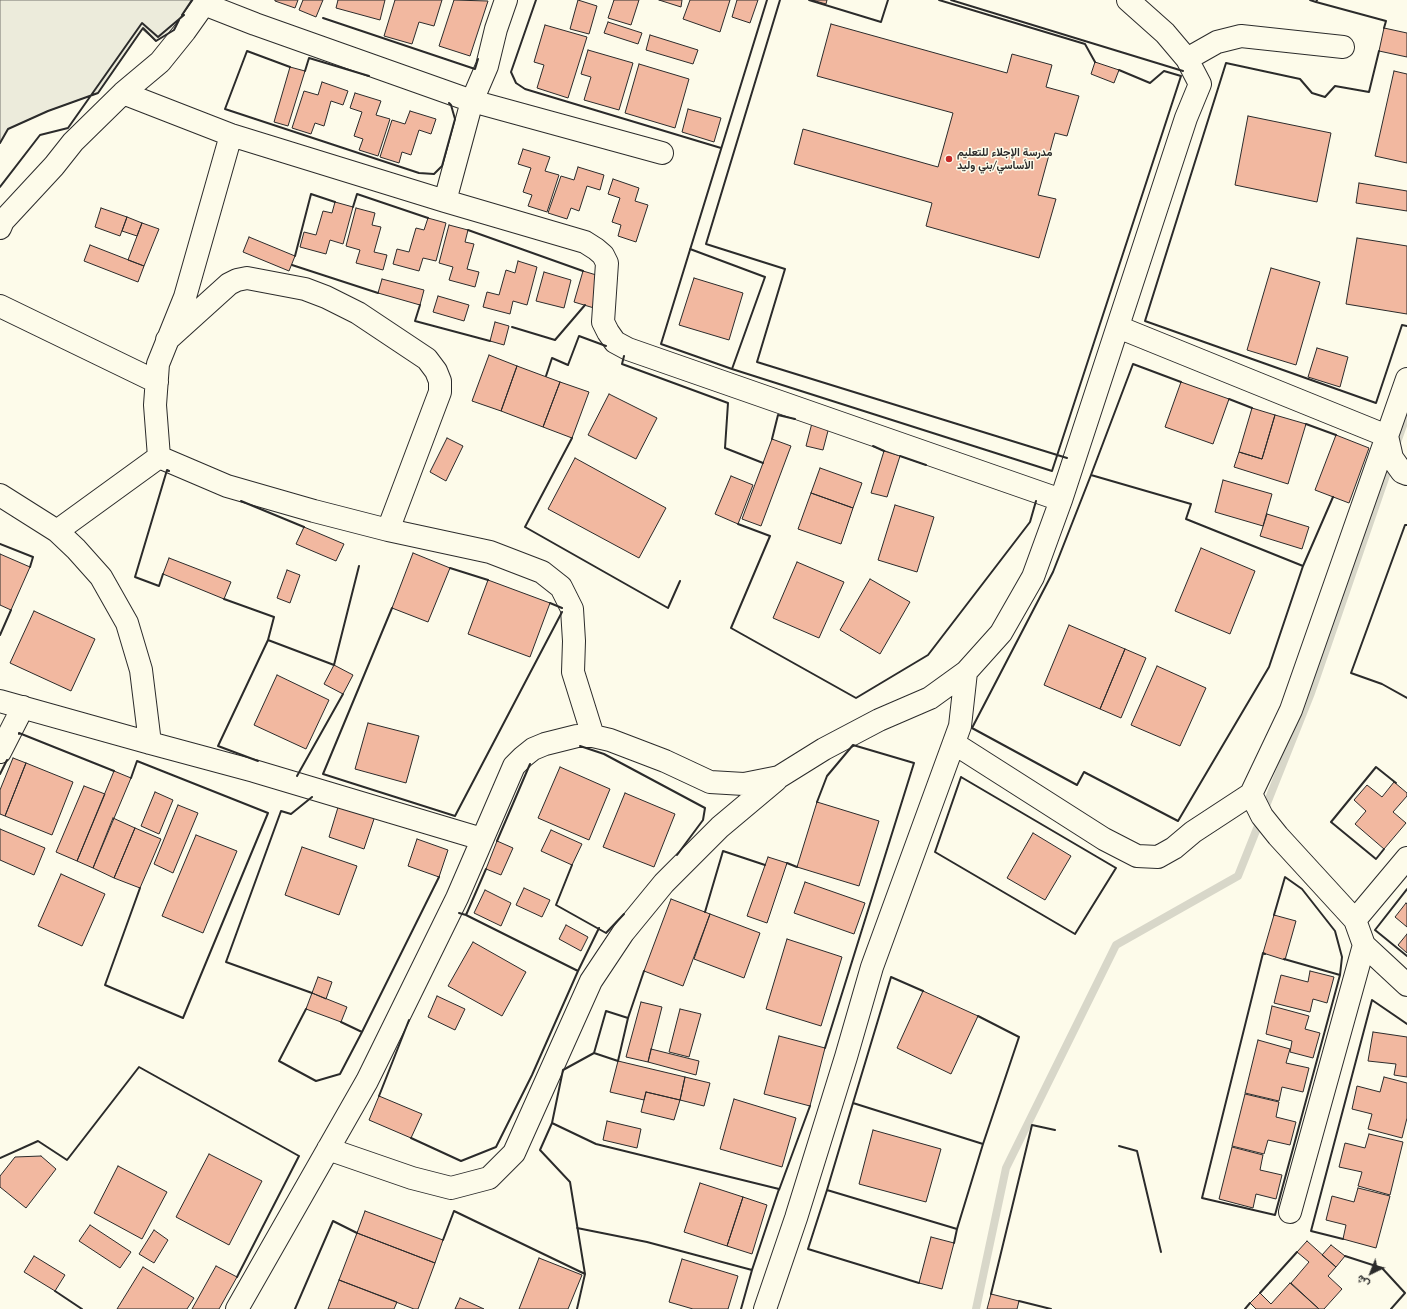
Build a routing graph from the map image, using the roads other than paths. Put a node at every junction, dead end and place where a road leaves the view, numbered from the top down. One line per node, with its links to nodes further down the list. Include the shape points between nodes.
1 (506, 0): 7 (street, via 487,66)
2 (1128, 0): 5 (street, via 1165,33)
3 (205, 2): 6 (street, via 160,62); 7 (street, via 255,24)
4 (1343, 47): 5 (street, via 1241,36 1217,42)
5 (1188, 59): 13 (street, via 1200,84 1186,118)
6 (123, 92): 8 (street); 11 (street, via 73,142 3,221)
7 (472, 101): 9 (street); 10 (street)
8 (230, 135): 10 (street); 14 (street, via 185,297)
9 (662, 153)
10 (445, 201): 21 (street, via 585,242 596,249 607,263 603,322 615,342 628,349)
11 (0, 228)
12 (0, 306): 16 (street)
13 (1118, 327): 17 (street); 21 (street)
14 (167, 340): 16 (street, via 158,364); 22 (street, via 229,284 247,278 305,288 326,297 358,313 427,359 436,370 440,392)
15 (1407, 379): 17 (street)
16 (157, 382): 18 (street, via 155,405)
17 (1387, 436): 19 (street, via 1392,458 1402,472); 32 (street, via 1291,710)
18 (159, 457): 22 (street, via 228,486); 23 (street)
19 (1407, 474)
20 (0, 495): 23 (street)
21 (1062, 500): 24 (street, via 1033,577 1001,633)
22 (388, 530): 27 (street, via 490,552 542,572 561,587 572,609 573,672)
23 (57, 531): 28 (street, via 102,576 127,623 141,670)
24 (966, 672): 29 (street, via 960,726); 31 (street, via 930,698 879,720 824,749)
25 (0, 701): 26 (street)
26 (23, 707): 28 (street); 30 (street)
27 (593, 736): 31 (street, via 665,760 710,782 744,784); 33 (street, via 577,736 545,744 523,757 514,766)
28 (150, 743): 33 (street)
29 (955, 744): 32 (street, via 1104,839 1137,856 1158,857); 41 (street, via 872,967 796,1218)
30 (0, 752)
31 (779, 778): 38 (street, via 720,827 664,883 623,933 591,981 514,1153 489,1178 451,1188 412,1178)
32 (1251, 794): 35 (street, via 1262,816 1278,836)
33 (482, 839): 38 (street, via 457,898 367,1081)
34 (1407, 858): 35 (street)
35 (1355, 920): 36 (street)
36 (1364, 945): 37 (street); 39 (street)
37 (1407, 985)
38 (328, 1149): 40 (street)
39 (1290, 1212)
40 (237, 1309)
41 (765, 1309)

